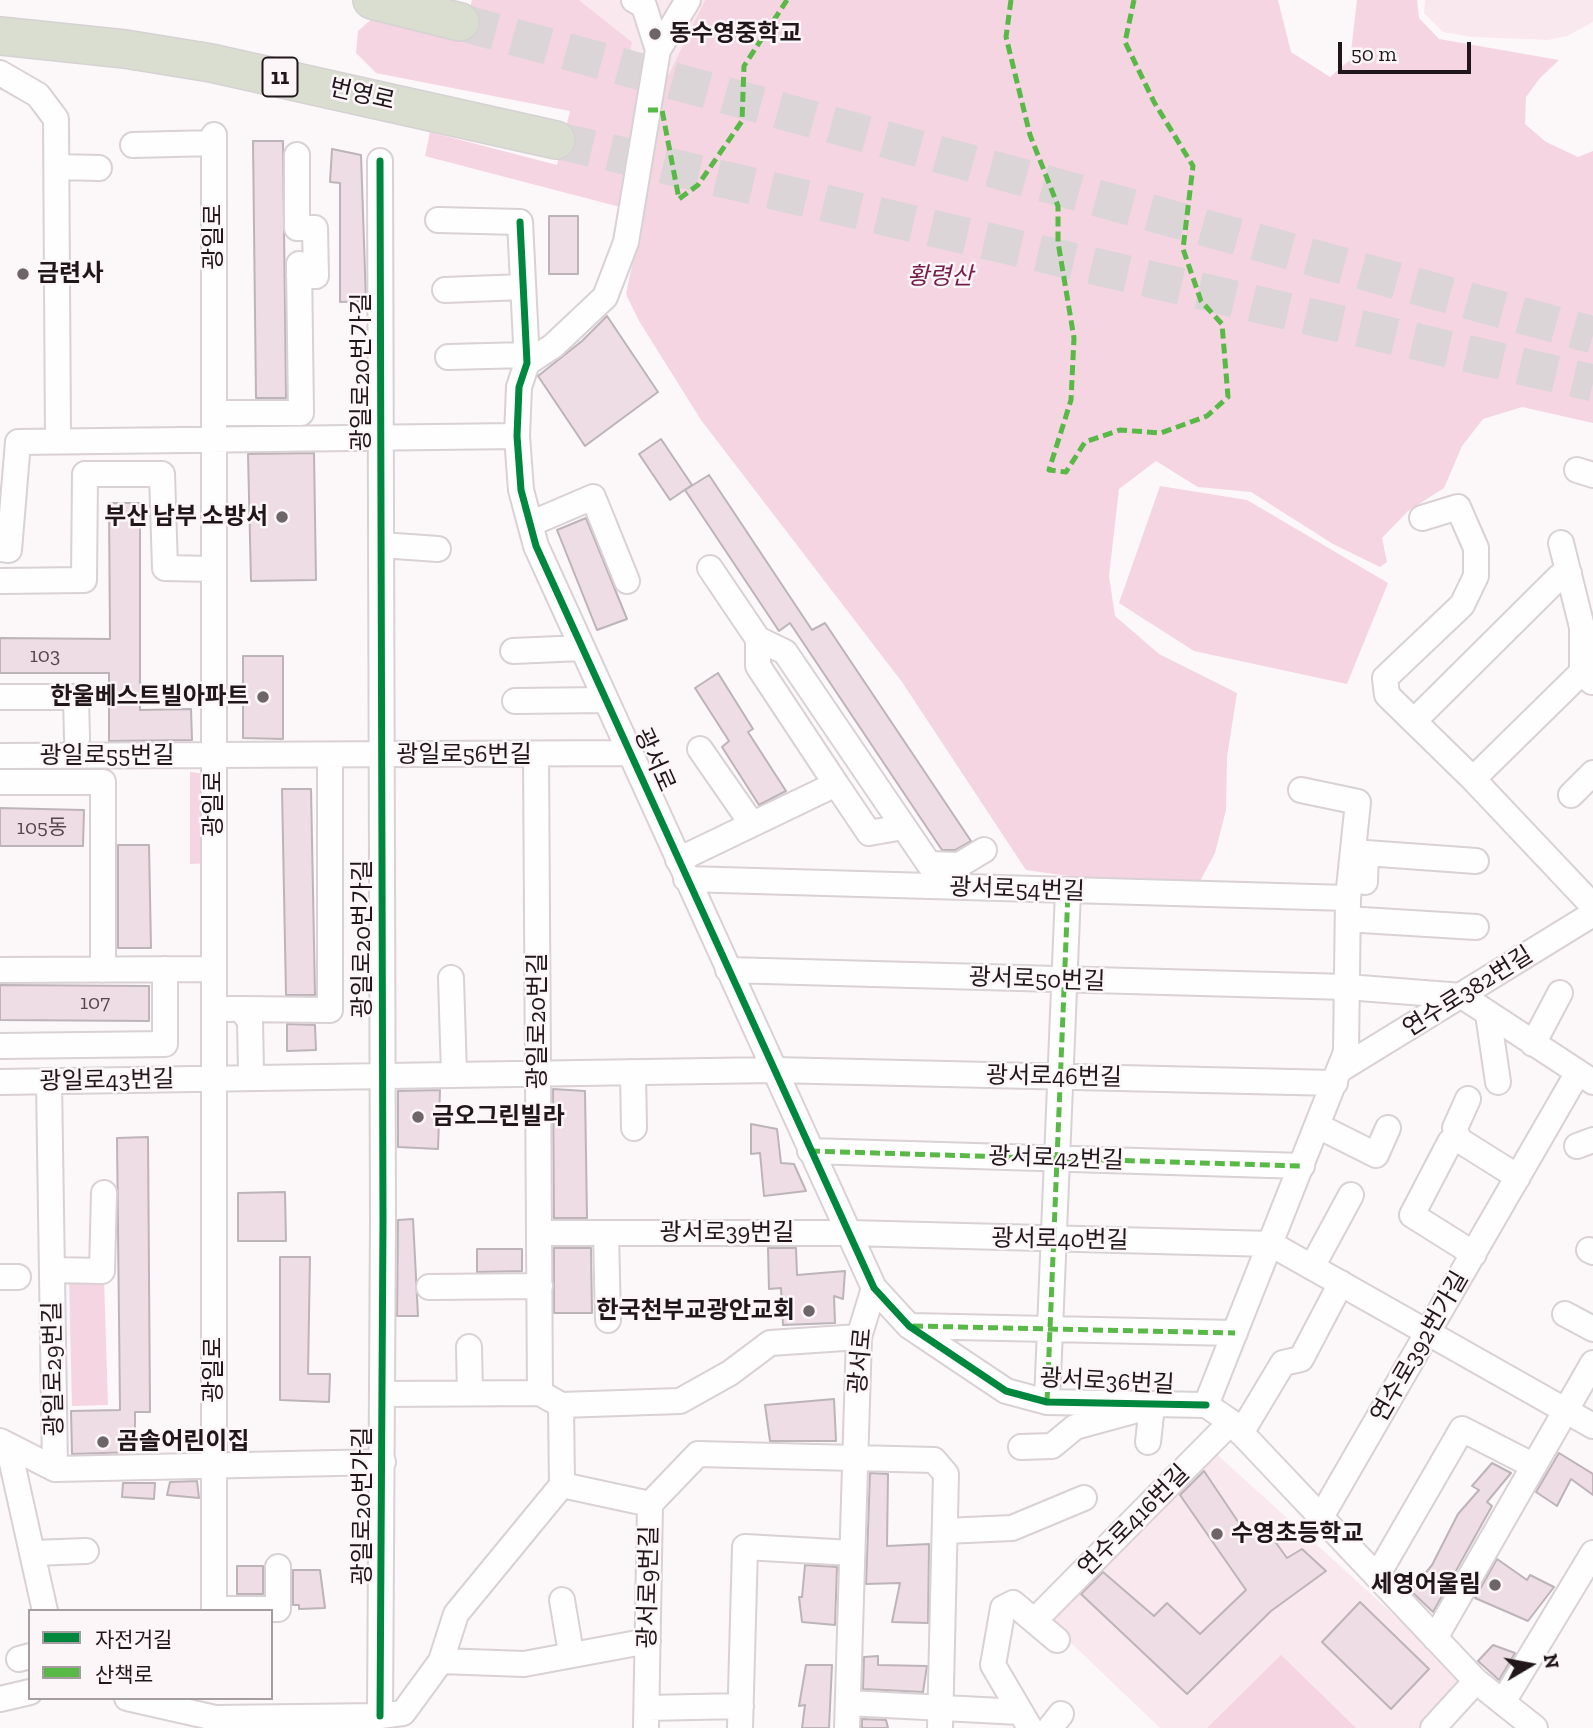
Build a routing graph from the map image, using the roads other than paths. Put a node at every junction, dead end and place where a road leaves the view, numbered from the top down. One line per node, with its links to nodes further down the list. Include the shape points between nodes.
1 (372, 0): 4 (highway)
2 (634, 0): 8 (street, via 644,6)
3 (688, 0): 8 (street)
4 (460, 22)
5 (0, 36): 6 (highway, 번영로 / 11)
6 (60, 40): 7 (street); 10 (highway, 번영로 / 11, via 211,63)
7 (0, 46)
8 (658, 50): 20 (street, via 626,242 605,297 552,346)
9 (0, 73): 14 (street, via 38,95 56,119)
10 (556, 140)
11 (133, 145): 21 (street, 광일로, via 214,139)
12 (297, 155): 21 (street, via 297,228 315,228 316,276 299,270 301,413)
13 (380, 161): 23 (street, 광일로20번가길)
14 (58, 167): 15 (street); 25 (street)
15 (99, 168)
16 (438, 220): 17 (street, 광서로, via 520,222)
17 (523, 287): 18 (street); 20 (street, 광서로)
18 (446, 289)
19 (448, 357): 20 (street)
20 (527, 359): 22 (street, 광서로, via 519,387)
21 (214, 413): 24 (street, 광일로)
22 (517, 436): 23 (street); 28 (street, 광서로, via 521,491)
23 (381, 438): 24 (street); 30 (street, 광일로20번가길)
24 (214, 439): 25 (street); 34 (street, 광일로)
25 (58, 441): 26 (street, via 18,442)
26 (9, 448): 31 (street, via 9,550)
27 (1423, 518): 45 (street, via 1458,507 1476,548 1476,576 1462,605 1385,678 1387,695)
28 (530, 524): 36 (street, via 593,496); 39 (street, 광서로)
29 (1561, 543): 37 (street)
30 (381, 545): 32 (street); 53 (street, 광일로20번가길)
31 (0, 549)
32 (438, 549)
33 (710, 568): 38 (street)
34 (214, 569): 35 (street, via 165,568 162,474 85,474 84,580); 52 (street, 광일로)
35 (0, 581)
36 (627, 581)
37 (1578, 581): 41 (street); 45 (street, via 1559,577)
38 (758, 639): 57 (street, via 758,666); 61 (street, via 785,652)
39 (582, 648): 40 (street); 43 (street, 광서로)
40 (513, 651)
41 (1589, 675): 55 (street)
42 (0, 697): 46 (street, via 76,697)
43 (606, 699): 44 (street); 48 (street, 광서로)
44 (515, 701)
45 (1414, 721): 55 (street)
46 (77, 739)
47 (700, 749): 60 (street)
48 (630, 753): 50 (street, 광일로56번길); 64 (street, 광서로)
49 (330, 755): 52 (street, 광일로56번길); 53 (street, 광일로56번길); 83 (street, via 330,1010)
50 (536, 755): 53 (street, 광일로56번길); 90 (street, 광일로20번길)
51 (0, 756): 52 (street, 광일로55번길)
52 (214, 756): 72 (street, 광일로)
53 (382, 756): 92 (street, 광일로20번가길)
54 (1593, 774): 59 (street)
55 (1473, 779): 67 (street)
56 (0, 782): 74 (street, via 103,782)
57 (836, 784): 60 (street); 61 (street, via 869,833)
58 (1301, 790): 66 (street, 광서로36번길, via 1358,802)
59 (1571, 794)
60 (752, 824): 64 (street)
61 (903, 827): 62 (street, via 929,864 959,865)
62 (984, 850)
63 (1476, 861): 69 (street, via 1366,853)
64 (682, 869): 65 (street, 광서로54번길); 75 (street, 광서로)
65 (1068, 892): 66 (street, 광서로54번길); 77 (street, 광서로36번길)
66 (1348, 898): 78 (street, 광서로36번길)
67 (1593, 906)
68 (1593, 914): 80 (street, 연수로382번길)
69 (1362, 920): 70 (street); 78 (street)
70 (1476, 927)
71 (171, 969): 72 (street); 74 (street); 81 (street); 86 (street, via 164,1045)
72 (214, 969): 82 (street, 광일로)
73 (0, 970): 74 (street)
74 (103, 970)
75 (728, 970): 77 (street, 광서로50번길); 87 (street, 광서로)
76 (451, 978): 91 (street)
77 (1064, 981): 78 (street, 광서로50번길); 94 (street, 광서로36번길)
78 (1353, 987): 80 (street, 광서로50번길); 93 (street, 광서로36번길, via 1346,1052)
79 (1560, 993): 85 (street)
80 (1462, 996): 84 (street); 93 (street, 연수로382번길)
81 (177, 997)
82 (214, 1008): 83 (street); 96 (street, 광일로)
83 (241, 1009): 88 (street, via 250,1021)
84 (1488, 1014): 85 (street); 99 (street)
85 (1533, 1044): 95 (street)
86 (0, 1046)
87 (773, 1070): 89 (street, 광서로46번길); 94 (street, 광서로46번길); 105 (street, 광서로)
88 (251, 1071)
89 (633, 1072): 90 (street, 광서로46번길); 102 (street)
90 (538, 1074): 91 (street, 광서로46번길); 111 (street, 광일로20번길)
91 (454, 1075): 92 (street, 광일로43번길)
92 (382, 1076): 96 (street, 광일로43번길, via 335,1070); 134 (street, 광일로20번가길)
93 (1338, 1076): 94 (street, 광서로46번길); 101 (street, 광서로36번길)
94 (1060, 1077): 106 (street, 광서로36번길)
95 (1585, 1078): 108 (street, 연수로392번가길)
96 (214, 1079): 98 (street, 광일로43번길); 147 (street, 광일로)
97 (0, 1082): 98 (street, 광일로43번길)
98 (49, 1082): 118 (street, 광일로29번길)
99 (1498, 1082)
100 (1468, 1099): 108 (street, via 1455,1129 1459,1140)
101 (1318, 1126): 103 (street, via 1376,1155); 107 (street, 광서로36번길)
102 (634, 1128)
103 (1388, 1128)
104 (1450, 1142): 116 (street, via 1412,1215)
105 (810, 1151): 106 (street, 광서로42번길); 113 (street, 광서로)
106 (1057, 1159): 107 (street, 광서로42번길); 114 (street, 광서로36번길)
107 (1302, 1166): 115 (street, 광서로36번길)
108 (1518, 1177): 116 (street, 연수로392번가길)
109 (104, 1193): 118 (street, via 102,1271)
110 (1352, 1195): 117 (street)
111 (540, 1233): 112 (street, 광서로39번길); 120 (street, 광일로20번길)
112 (606, 1233): 113 (street, 광서로39번길); 124 (street)
113 (849, 1233): 114 (street, 광서로40번길); 122 (street, 광서로)
114 (1054, 1240): 115 (street, 광서로40번길); 127 (street, 광서로36번길)
115 (1271, 1244): 117 (street); 128 (street, 광서로36번길)
116 (1474, 1254): 129 (street, 연수로392번가길)
117 (1312, 1267): 119 (street)
118 (52, 1270): 149 (street, 광일로29번길)
119 (1340, 1283): 129 (street); 141 (street, 연수로416번길, via 1301,1359 1283,1363)
120 (540, 1286): 121 (street); 135 (street, 광일로20번길)
121 (429, 1287)
122 (874, 1288): 125 (street, 광서로36번길); 130 (street, 광서로)
123 (1565, 1314): 126 (street)
124 (608, 1320)
125 (909, 1326): 127 (street, 광서로36번길); 136 (street, 광서로36번길, via 1006,1391)
126 (1593, 1329)
127 (1050, 1330): 128 (street, 광서로36번길); 136 (street, 광서로36번길)
128 (1235, 1332): 137 (street, 광서로36번길)
129 (1429, 1333): 139 (street); 153 (street, 연수로392번가길)
130 (859, 1338): 135 (street, 광일로20번가길, via 770,1343 730,1373 680,1401); 145 (street, 광서로)
131 (469, 1347): 133 (street)
132 (1593, 1363): 139 (street)
133 (470, 1393): 134 (street, 광일로20번가길); 135 (street, 광일로20번가길)
134 (383, 1394): 146 (street, 광일로20번가길)
135 (551, 1399): 150 (street, 광일로20번길)
136 (1047, 1402): 138 (street, 광서로36번길)
137 (1206, 1405): 138 (street, 광서로36번길); 141 (street)
138 (1152, 1406): 142 (street, 광서로36번길); 144 (street, 광서로36번길, via 1075,1427 1052,1446)
139 (1566, 1410): 140 (street); 148 (street)
140 (1593, 1426)
141 (1236, 1427): 153 (street); 165 (street, 연수로416번길)
142 (1148, 1442)
143 (4, 1443): 149 (street, 광일로29번길); 156 (street)
144 (1021, 1447)
145 (855, 1456): 152 (street, 광서로9번길, via 698,1454); 154 (street, 광서로9번길, via 934,1460 946,1474); 157 (street, 광서로)
146 (383, 1462): 147 (street); 177 (street, 광일로20번가길)
147 (214, 1464): 149 (street, 광일로29번길); 163 (street, 광일로)
148 (1534, 1466): 160 (street, via 1461,1429); 166 (street)
149 (55, 1469)
150 (562, 1485): 152 (street); 170 (street, via 456,1614)
151 (1084, 1498): 154 (street, via 1012,1528)
152 (650, 1504): 168 (street, 광서로9번길)
153 (1321, 1517): 160 (street)
154 (945, 1531): 180 (street, 광서로9번길)
155 (86, 1551): 156 (street)
156 (33, 1553): 162 (street)
157 (852, 1553): 178 (street, 광서로); 179 (street, via 745,1547)
158 (1593, 1553): 175 (street)
159 (278, 1567): 164 (street, via 278,1609)
160 (1377, 1576): 166 (street)
161 (562, 1600): 169 (street)
162 (45, 1609)
163 (214, 1609)
164 (273, 1609)
165 (1036, 1619): 167 (street); 182 (street, via 1013,1603 1003,1608 993,1665)
166 (1435, 1638): 171 (street)
167 (1057, 1640)
168 (648, 1641): 169 (street); 181 (street, 광서로9번길)
169 (572, 1653): 170 (street, via 524,1664)
170 (441, 1661): 177 (street, via 403,1713)
171 (1476, 1681): 175 (street); 183 (street)
172 (28, 1692): 173 (street)
173 (0, 1699)
174 (137, 1700): 176 (street)
175 (1503, 1702): 184 (street)
176 (215, 1715): 177 (street)
177 (380, 1716)
178 (847, 1716): 180 (street, 광서로)
179 (741, 1717): 181 (street)
180 (941, 1717): 182 (street, 광서로)
181 (647, 1718)
182 (1025, 1720)
183 (1433, 1728)
184 (1535, 1728)

